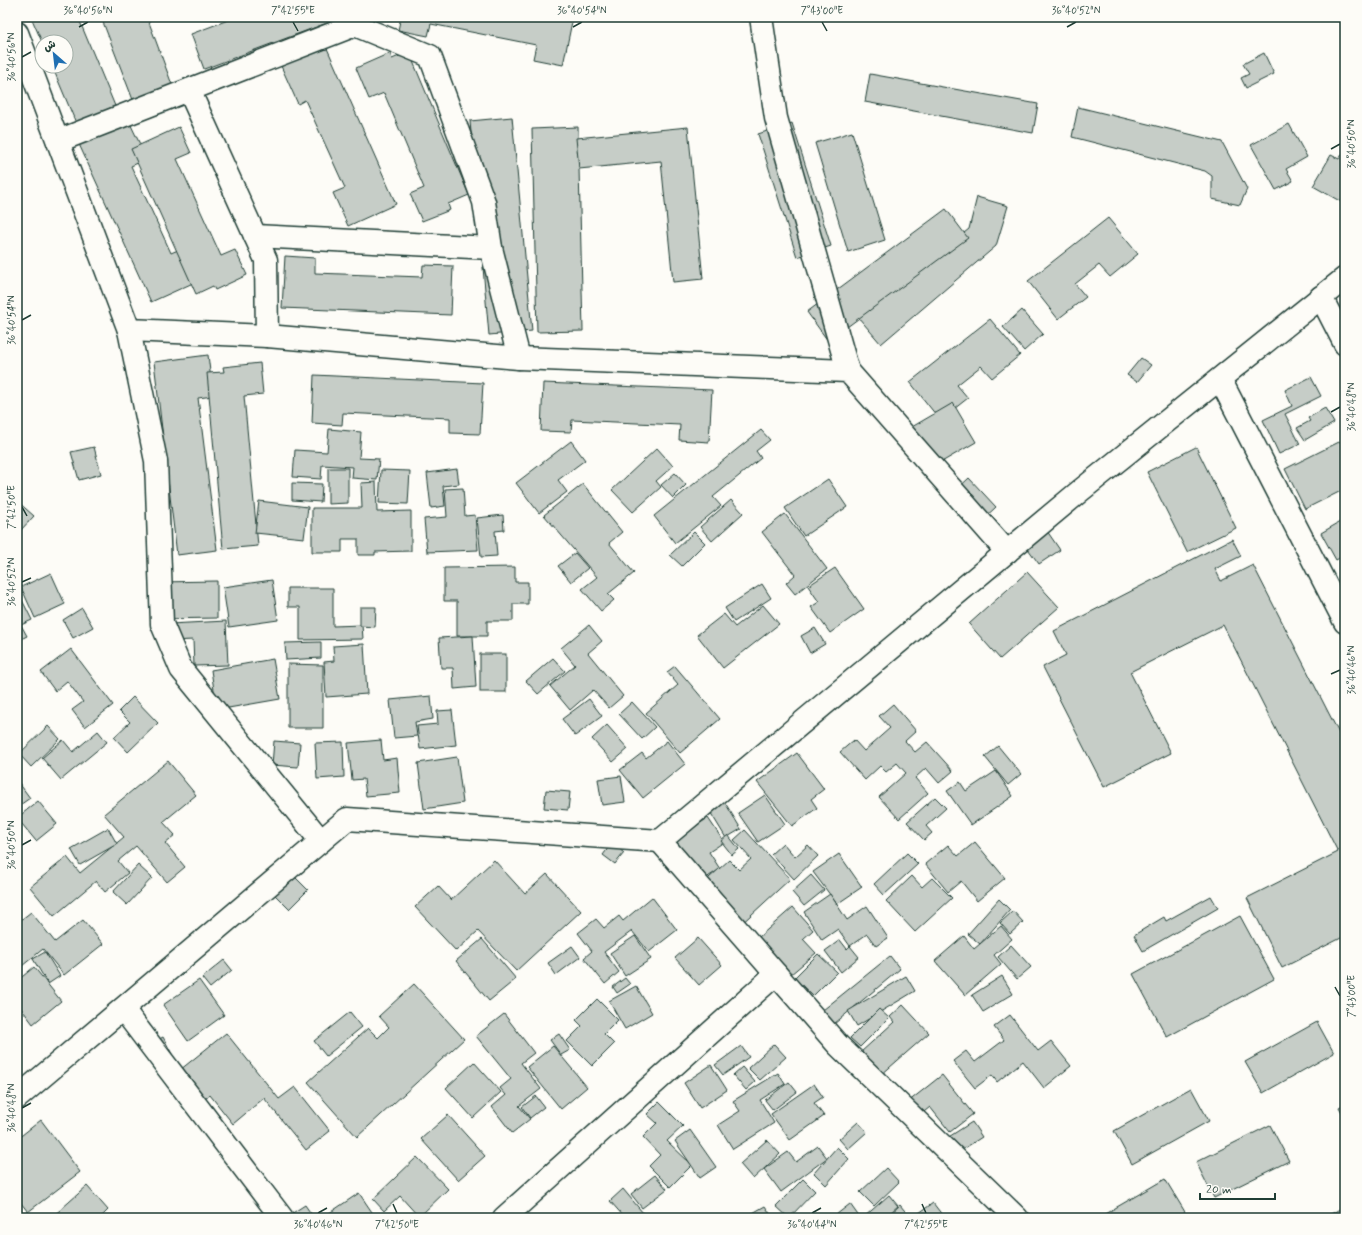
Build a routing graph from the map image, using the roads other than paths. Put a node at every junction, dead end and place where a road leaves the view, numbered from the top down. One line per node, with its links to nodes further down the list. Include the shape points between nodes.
1 (761, 17): 13 (street, via 776,118)
2 (17, 33): 4 (street)
3 (189, 90): 4 (street); 5 (street); 6 (street, via 355,25 430,56 484,202)
4 (58, 141): 9 (street)
5 (255, 236): 6 (street); 10 (street, via 266,260)
6 (491, 248): 12 (street)
7 (1345, 278): 8 (street)
8 (1321, 297): 11 (street); 14 (street)
9 (129, 330): 10 (street); 17 (street, via 156,461 162,624 181,669)
10 (267, 336): 12 (street)
11 (1345, 344)
12 (519, 358): 13 (street)
13 (848, 371): 15 (street)
14 (1220, 379): 15 (street); 16 (street)
15 (1007, 552): 18 (street)
16 (1345, 622)
17 (321, 840): 18 (street, via 346,819); 20 (street)
18 (660, 841): 19 (street)
19 (776, 974): 23 (street); 24 (street, via 838,1045)
20 (123, 1009): 21 (street); 22 (street)
21 (17, 1098)
22 (282, 1218)
23 (504, 1218)
24 (1017, 1218)

